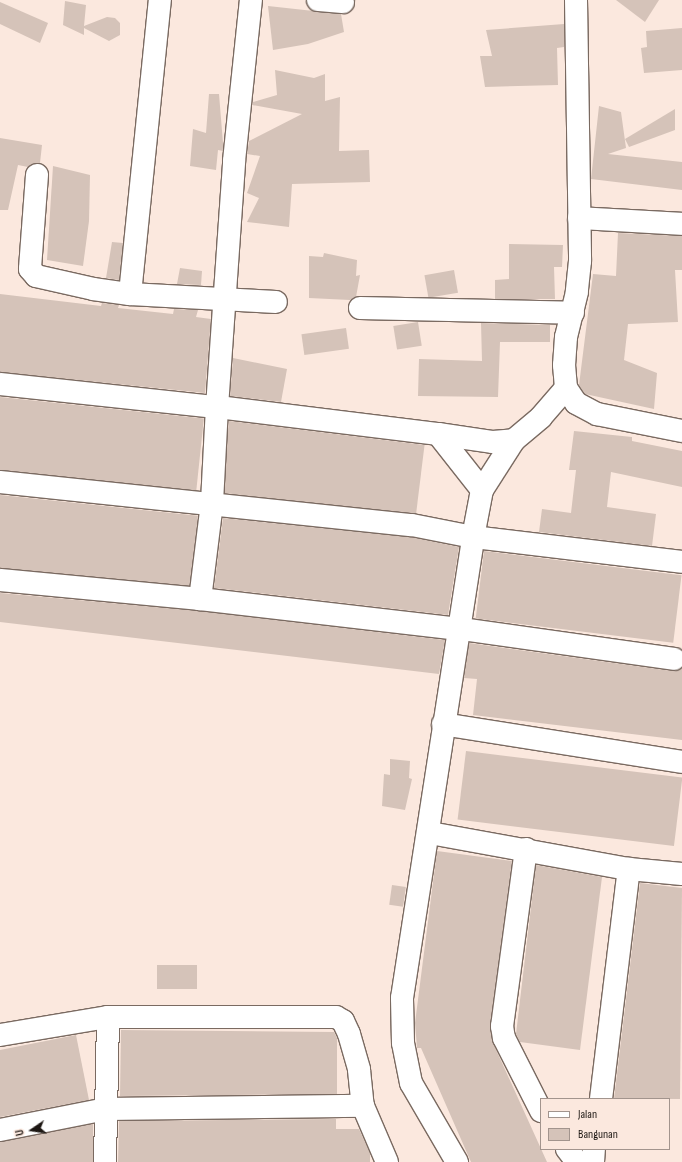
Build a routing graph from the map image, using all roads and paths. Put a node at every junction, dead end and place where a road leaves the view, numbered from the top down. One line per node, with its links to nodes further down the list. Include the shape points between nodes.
1 (160, 0): 9 (street)
2 (251, 0): 10 (street)
3 (318, 0): 5 (street)
4 (576, 0): 7 (street)
5 (343, 2)
6 (36, 174): 9 (street, via 30,260 32,273 50,282)
7 (579, 218): 8 (street); 13 (street, via 580,261)
8 (682, 224)
9 (130, 294): 10 (street)
10 (224, 300): 11 (street); 16 (street)
11 (276, 302)
12 (360, 308): 13 (street)
13 (573, 313): 15 (street, via 566,337)
14 (0, 384): 16 (street)
15 (566, 388): 17 (street, via 576,403 597,414); 19 (street, via 541,417)
16 (217, 407): 18 (street); 22 (street)
17 (682, 431)
18 (438, 434): 19 (street, via 493,442); 21 (street)
19 (514, 440): 21 (street)
20 (0, 482): 22 (street)
21 (482, 490): 23 (street)
22 (212, 503): 23 (street, via 412,525); 26 (street)
23 (473, 537): 24 (street); 27 (street)
24 (682, 562)
25 (0, 580): 26 (street)
26 (200, 599): 27 (street)
27 (461, 629): 28 (street); 29 (street)
28 (674, 659)
29 (443, 724): 30 (street); 31 (street)
30 (682, 762)
31 (430, 833): 32 (street); 46 (street, via 402,998 403,1042 412,1083)
32 (526, 849): 33 (street); 40 (street, via 502,1026 504,1038)
33 (629, 869): 34 (street); 37 (street)
34 (682, 874)
35 (108, 1017): 36 (street); 38 (street, via 336,1017 344,1021 350,1034 359,1070); 39 (street)
36 (0, 1035)
37 (600, 1098)
38 (363, 1106): 39 (street); 45 (street)
39 (106, 1109): 41 (street); 44 (street)
40 (540, 1109)
41 (0, 1130)
42 (568, 1150): 47 (street)
43 (594, 1150): 48 (street)
44 (105, 1162)
45 (387, 1162)
46 (457, 1162)
47 (577, 1162)
48 (593, 1162)

